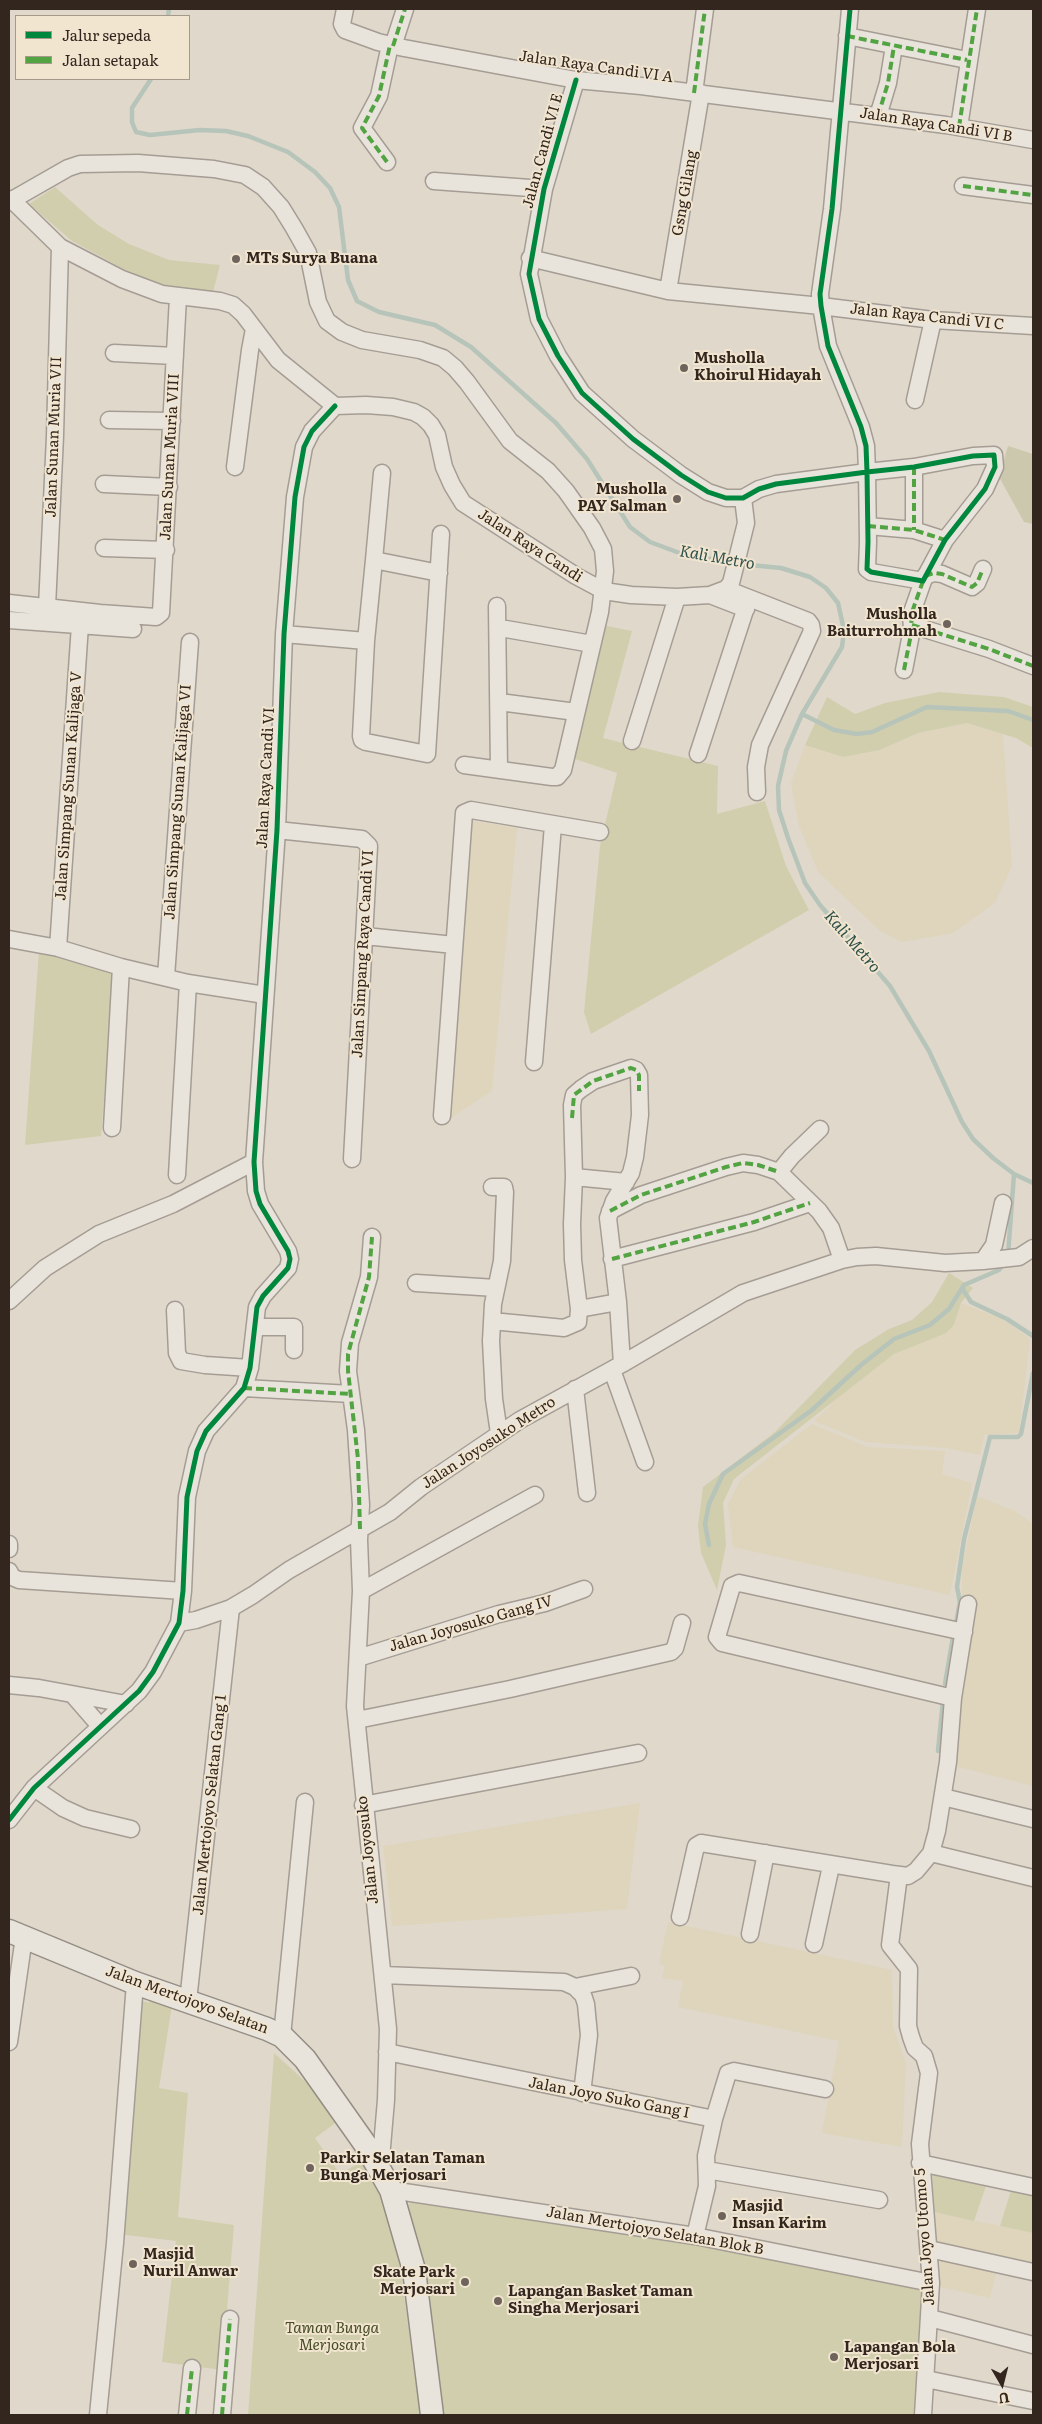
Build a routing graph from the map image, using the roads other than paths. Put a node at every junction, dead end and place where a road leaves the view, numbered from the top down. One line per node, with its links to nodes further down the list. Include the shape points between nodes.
1 (344, 9): 7 (street, Jalan Raya Candi VI A, via 342,24 346,30)
2 (405, 9): 7 (street)
3 (705, 9): 11 (street, Gsng Gilang)
4 (846, 9): 6 (street)
5 (976, 9): 9 (street)
6 (847, 36): 8 (street); 12 (street)
7 (391, 45): 10 (street, Jalan Raya Candi VI A); 16 (street, via 379,96 362,126)
8 (894, 46): 9 (street); 13 (street)
9 (967, 60): 14 (street)
10 (576, 80): 11 (street, Jalan Raya Candi VI A); 19 (street, Jalan.Candi VI E)
11 (698, 93): 12 (street, Jalan Raya Candi VI A); 24 (street, Gsng Gilang)
12 (839, 111): 13 (street, Jalan Raya Candi VI B); 26 (street)
13 (878, 116): 14 (street, Jalan Raya Candi VI B)
14 (959, 127): 15 (street, Jalan Raya Candi VI B)
15 (1033, 140)
16 (388, 162)
17 (434, 181): 19 (street)
18 (963, 186): 20 (street)
19 (544, 189): 23 (street, Jalan.Candi VI E)
20 (1033, 195)
21 (10, 200): 22 (street); 54 (street, via 68,168 95,162 138,162 214,169 244,176 263,187 281,207 308,253 318,302 327,321 342,332 362,340 420,350 443,358 455,368 510,441 548,471 592,528 603,550)
22 (60, 247): 25 (street, via 122,279); 60 (street, Jalan Sunan Muria VII)
23 (530, 258): 24 (street, Jalan Raya Candi VI C); 42 (street, Jalan.Candi VI E, via 531,290 539,319 582,393 633,439 681,475 708,492 726,498)
24 (668, 291): 26 (street, Jalan Raya Candi VI C)
25 (178, 297): 29 (street, via 233,305); 31 (street, Jalan Sunan Muria VIII)
26 (821, 306): 27 (street, Jalan Raya Candi VI C); 38 (street, via 828,346 861,427)
27 (933, 320): 28 (street, Jalan Raya Candi VI C); 32 (street)
28 (1033, 326)
29 (254, 329): 33 (street, via 278,360); 36 (street)
30 (114, 353): 31 (street)
31 (175, 356): 35 (street, Jalan Sunan Muria VIII)
32 (915, 400)
33 (335, 406): 54 (street, Jalan Raya Candi, via 393,407 423,417 437,435 444,467 464,503 560,567); 66 (street, Jalan Raya Candi VI, via 312,431 301,457)
34 (109, 420): 35 (street)
35 (172, 421): 41 (street, Jalan Sunan Muria VIII)
36 (235, 467)
37 (914, 467): 38 (street); 44 (street); 46 (street, via 994,455 995,468 985,489)
38 (867, 472): 42 (street, via 776,484); 43 (street)
39 (382, 473): 49 (street)
40 (104, 484): 41 (street)
41 (169, 487): 48 (street, Jalan Sunan Muria VIII)
42 (743, 498): 53 (street, via 746,523)
43 (868, 526): 44 (street); 52 (street, via 868,570)
44 (914, 530): 46 (street)
45 (441, 534): 51 (street)
46 (945, 540): 52 (street)
47 (104, 548): 48 (street)
48 (166, 550): 60 (street, Jalan Sunan Muria VIII, via 159,615)
49 (374, 560): 51 (street); 67 (street)
50 (983, 569): 52 (street, via 972,587 942,574 934,573)
51 (439, 574): 67 (street, via 428,754 362,740)
52 (924, 578): 63 (street)
53 (729, 586): 55 (street, Jalan Raya Candi); 58 (street)
54 (604, 591): 56 (street, Jalan Raya Candi); 69 (street)
55 (710, 595): 56 (street, Jalan Raya Candi); 58 (street)
56 (677, 597): 74 (street)
57 (9, 603): 60 (street)
58 (747, 603): 75 (street); 78 (street, via 808,621 812,631 760,745 756,767)
59 (497, 606): 77 (street)
60 (47, 607)
61 (9, 620): 62 (street)
62 (80, 625): 65 (street); 85 (street, Jalan Simpang Sunan Kalijaga V)
63 (912, 625): 70 (street); 71 (street)
64 (506, 629): 69 (street)
65 (133, 630)
66 (284, 634): 67 (street); 80 (street, Jalan Raya Candi VI)
67 (366, 641)
68 (190, 642): 87 (street, Jalan Simpang Sunan Kalijaga VI)
69 (592, 644): 73 (street)
70 (1033, 666)
71 (904, 670)
72 (508, 703): 73 (street)
73 (576, 712): 77 (street, via 563,770 557,777)
74 (632, 741)
75 (698, 754)
76 (464, 765): 77 (street)
77 (499, 770)
78 (757, 792)
79 (553, 825): 81 (street); 84 (street, via 471,810 464,814); 90 (street)
80 (277, 830): 82 (street, Jalan Simpang Raya Candi VI, via 368,842 371,852); 89 (street, Jalan Raya Candi VI)
81 (600, 832)
82 (365, 936): 84 (street); 94 (street, Jalan Simpang Raya Candi VI)
83 (9, 940): 85 (street)
84 (454, 945): 91 (street)
85 (58, 948): 86 (street)
86 (121, 967): 87 (street); 92 (street)
87 (167, 969): 88 (street)
88 (188, 983): 89 (street); 97 (street)
89 (265, 995): 95 (street, Jalan Raya Candi VI)
90 (534, 1062)
91 (442, 1116)
92 (112, 1128)
93 (820, 1129): 96 (street)
94 (352, 1159)
95 (254, 1162): 111 (street, via 173,1204 99,1234 45,1268); 116 (street, Jalan Raya Candi VI, via 260,1204 290,1259 288,1268 257,1307)
96 (779, 1172): 101 (street); 103 (street, via 743,1163 726,1166 641,1195)
97 (177, 1175)
98 (574, 1177): 99 (street); 99 (street, via 574,1096 594,1081 631,1068 639,1075 640,1115 635,1157); 113 (street, via 573,1260)
99 (626, 1182): 103 (street)
100 (492, 1187): 110 (street, via 504,1187 505,1192 502,1261)
101 (810, 1203): 106 (street, via 754,1222); 107 (street, via 820,1211 831,1228)
102 (1003, 1203): 108 (street, via 994,1245)
103 (610, 1210): 106 (street)
104 (372, 1237): 122 (street, Jalan Joyosuko, via 369,1277 348,1354)
105 (1033, 1248): 108 (street, Jalan Joyosuko Metro, via 1019,1257)
106 (612, 1259): 112 (street)
107 (842, 1260): 108 (street, Jalan Joyosuko Metro, via 876,1256 936,1262); 118 (street, Jalan Joyosuko Metro, via 743,1293)
108 (987, 1260)
109 (416, 1282): 110 (street)
110 (496, 1288): 115 (street)
111 (9, 1301)
112 (618, 1302): 113 (street); 118 (street)
113 (579, 1308): 115 (street, via 578,1322 564,1328)
114 (175, 1310): 119 (street, via 177,1353 182,1361)
115 (492, 1321): 123 (street, via 494,1399)
116 (256, 1327): 117 (street, via 294,1327); 119 (street)
117 (294, 1350)
118 (617, 1367): 121 (street, Jalan Joyosuko Metro); 124 (street)
119 (250, 1368): 120 (street)
120 (244, 1388): 122 (street); 132 (street, via 206,1431 197,1451 187,1497)
121 (575, 1389): 123 (street, Jalan Joyosuko Metro); 125 (street)
122 (352, 1394): 127 (street, Jalan Joyosuko)
123 (499, 1433): 127 (street, Jalan Joyosuko Metro, via 390,1512)
124 (645, 1462)
125 (587, 1493)
126 (535, 1495): 133 (street)
127 (360, 1529): 133 (street, Jalan Joyosuko); 135 (street, Jalan Joyosuko Metro)
128 (9, 1544): 129 (street)
129 (9, 1549)
130 (9, 1571): 132 (street, via 12,1578 19,1580)
131 (584, 1589): 139 (street, Jalan Joyosuko Gang IV)
132 (183, 1591): 136 (street)
133 (361, 1591): 139 (street, Jalan Joyosuko)
134 (968, 1604): 138 (street)
135 (231, 1608): 136 (street, Jalan Joyosuko Metro); 167 (street, Jalan Mertojoyo Selatan Gang 1)
136 (179, 1623): 143 (street, via 153,1672)
137 (682, 1623): 144 (street, via 671,1652)
138 (964, 1632): 142 (street); 142 (street, via 739,1583 732,1586 717,1637 722,1643)
139 (358, 1658): 144 (street, Jalan Joyosuko)
140 (9, 1686): 141 (street)
141 (73, 1695): 143 (street); 145 (street)
142 (953, 1698): 148 (street)
143 (126, 1704): 145 (street)
144 (357, 1720): 150 (street, Jalan Joyosuko)
145 (100, 1726): 147 (street)
146 (638, 1753): 150 (street)
147 (34, 1788): 151 (street); 153 (street, via 63,1808 85,1818)
148 (942, 1797): 152 (street); 155 (street)
149 (305, 1802): 168 (street)
150 (363, 1805): 163 (street, Jalan Joyosuko)
151 (11, 1811)
152 (1033, 1818)
153 (131, 1829)
154 (766, 1853): 156 (street); 159 (street, via 705,1842 698,1844); 161 (street)
155 (931, 1853): 157 (street, via 908,1876); 158 (street)
156 (831, 1866): 157 (street); 162 (street)
157 (899, 1875): 174 (street, Jalan Joyo Utomo 5, via 890,1945 909,1968 908,2026 915,2048 924,2056 929,2073)
158 (1033, 1878)
159 (680, 1917)
160 (16, 1934): 165 (main road, Jalan Mertojoyo Selatan); 169 (street)
161 (750, 1934)
162 (814, 1944)
163 (383, 1976): 166 (street, via 564,1982); 170 (street, Jalan Joyosuko)
164 (631, 1976): 166 (street)
165 (135, 1983): 167 (main road, Jalan Mertojoyo Selatan); 190 (street)
166 (575, 1986): 172 (street, via 586,2004 589,2034)
167 (188, 2001): 168 (main road, Jalan Mertojoyo Selatan)
168 (282, 2036): 175 (main road, Jalan Mertojoyo Selatan, via 305,2059)
169 (9, 2042)
170 (387, 2052): 172 (street, Jalan Joyo Suko Gang I); 175 (street, Jalan Joyosuko)
171 (825, 2089): 173 (street, via 734,2071 724,2079)
172 (582, 2093): 173 (street, Jalan Joyo Suko Gang I)
173 (714, 2119): 176 (street, via 706,2156)
174 (920, 2163): 177 (street); 181 (street, Jalan Joyo Utomo 5)
175 (380, 2170): 178 (main road, Jalan Mertojoyo Selatan)
176 (707, 2170): 179 (street); 180 (street, via 707,2186)
177 (1033, 2187)
178 (391, 2190): 180 (street, Jalan Mertojoyo Selatan Blok B); 193 (main road, Jalan Mertojoyo Selatan, via 414,2270)
179 (879, 2200)
180 (695, 2236): 183 (street, Jalan Mertojoyo Selatan Blok B)
181 (929, 2249): 182 (street); 183 (street, Jalan Joyo Utomo 5)
182 (1033, 2272)
183 (924, 2282): 184 (street, Jalan Joyo Utomo 5)
184 (930, 2318): 186 (street); 188 (street, Jalan Joyo Utomo 5)
185 (230, 2319): 192 (street)
186 (1033, 2345)
187 (192, 2368): 191 (street)
188 (926, 2379): 189 (street); 194 (street, Jalan Joyo Utomo 5)
189 (1033, 2401)
190 (98, 2415)
191 (186, 2415)
192 (222, 2415)
193 (432, 2415)
194 (923, 2415)

